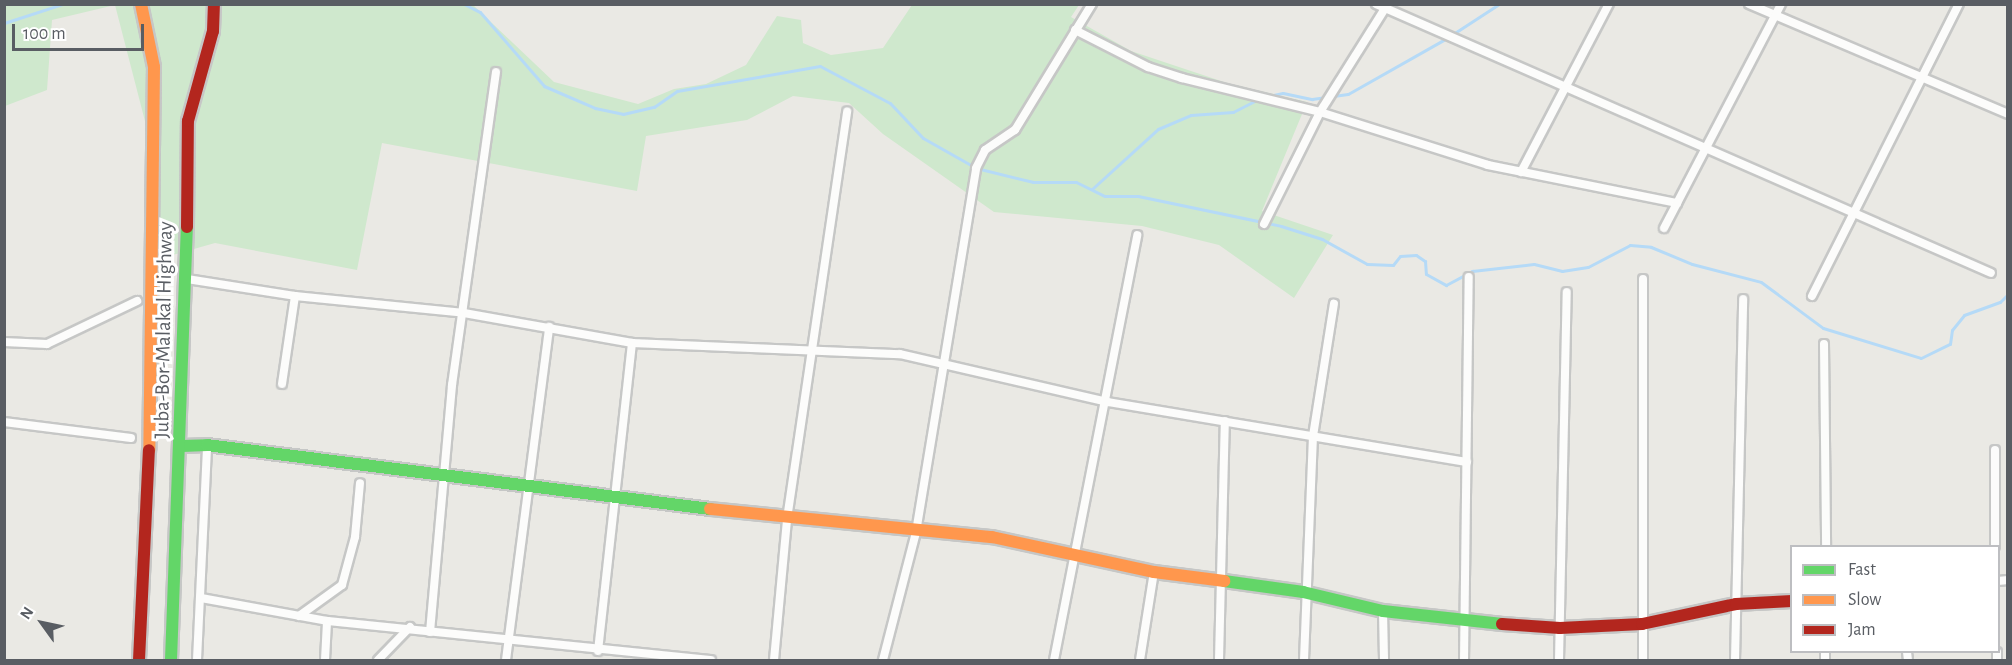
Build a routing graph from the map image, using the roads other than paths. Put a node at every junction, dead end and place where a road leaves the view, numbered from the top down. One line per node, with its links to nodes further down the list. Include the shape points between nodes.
1 (214, 4): 26 (main road, Juba-Bor-Malakal Highway, via 213,31 188,121)
2 (1092, 4): 10 (street)
3 (1609, 4): 13 (street)
4 (1749, 4): 9 (street)
5 (1781, 4): 9 (street)
6 (1959, 4): 12 (street)
7 (1383, 6): 13 (street); 15 (street)
8 (141, 7): 78 (main road, Juba-Bor-Malakal Highway, via 154,67 155,141 147,534)
9 (1776, 14): 12 (street); 17 (street)
10 (1075, 30): 15 (street, via 1148,67); 40 (street, via 1016,130 985,150 976,168)
11 (496, 72): 34 (street)
12 (1922, 81): 16 (street); 20 (street)
13 (1566, 88): 17 (street); 18 (street)
14 (847, 111): 39 (street)
15 (1320, 112): 18 (street); 21 (street)
16 (2007, 114)
17 (1706, 149): 19 (street); 20 (street)
18 (1521, 172): 19 (street)
19 (1677, 203): 22 (street)
20 (1855, 214): 24 (street); 30 (street)
21 (1264, 224)
22 (1664, 228)
23 (1137, 235): 42 (street)
24 (1991, 273)
25 (1469, 277): 50 (street)
26 (187, 279): 29 (street); 48 (main road, Juba-Bor-Malakal Highway)
27 (1643, 279): 70 (street)
28 (1566, 292): 72 (street)
29 (295, 296): 34 (street); 41 (street)
30 (1812, 296)
31 (1743, 299): 65 (street)
32 (137, 301): 36 (street, via 47,344)
33 (1334, 304): 45 (street)
34 (464, 313): 35 (street); 51 (street)
35 (549, 327): 37 (street); 53 (street)
36 (4, 342)
37 (632, 344): 39 (street, via 743,351); 54 (street)
38 (1824, 344): 57 (street)
39 (810, 349): 40 (street, via 900,354); 55 (street)
40 (947, 362): 42 (street); 56 (street)
41 (282, 384)
42 (1108, 402): 44 (street); 59 (street)
43 (4, 422): 46 (street)
44 (1225, 422): 45 (street); 61 (street)
45 (1313, 436): 50 (street); 62 (street)
46 (131, 438)
47 (207, 444): 48 (main road); 51 (main road); 63 (street)
48 (182, 446): 79 (main road, Juba-Bor-Malakal Highway)
49 (1995, 450): 58 (street)
50 (1467, 462): 69 (street)
51 (442, 476): 53 (main road); 73 (street)
52 (360, 483): 67 (street, via 355,537 342,585)
53 (531, 487): 54 (main road); 74 (street)
54 (616, 497): 55 (main road); 75 (street)
55 (787, 519): 56 (main road); 85 (street)
56 (916, 532): 59 (main road, via 992,537); 86 (street)
57 (1826, 545)
58 (1995, 545)
59 (1074, 553): 60 (main road); 87 (street)
60 (1154, 572): 61 (main road); 88 (street)
61 (1221, 584): 62 (main road); 89 (street)
62 (1303, 592): 66 (main road); 90 (street)
63 (201, 598): 67 (street); 80 (street)
64 (1790, 601): 65 (main road)
65 (1736, 604): 70 (main road); 95 (street)
66 (1383, 611): 69 (main road); 91 (street)
67 (299, 616): 68 (street)
68 (327, 621): 71 (street); 81 (street)
69 (1463, 622): 72 (main road); 92 (street)
70 (1642, 624): 72 (main road); 94 (street)
71 (410, 627): 73 (street); 82 (street)
72 (1560, 628): 93 (street)
73 (430, 632): 74 (street)
74 (506, 640): 76 (street); 83 (street)
75 (598, 651): 76 (street); 77 (street)
76 (589, 656)
77 (683, 659): 84 (street)
78 (139, 660)
79 (171, 660)
80 (197, 660)
81 (325, 660)
82 (378, 660)
83 (506, 660)
84 (711, 660)
85 (774, 660)
86 (883, 660)
87 (1054, 660)
88 (1140, 660)
89 (1219, 660)
90 (1304, 660)
91 (1384, 660)
92 (1464, 660)
93 (1559, 660)
94 (1643, 660)
95 (1735, 660)

